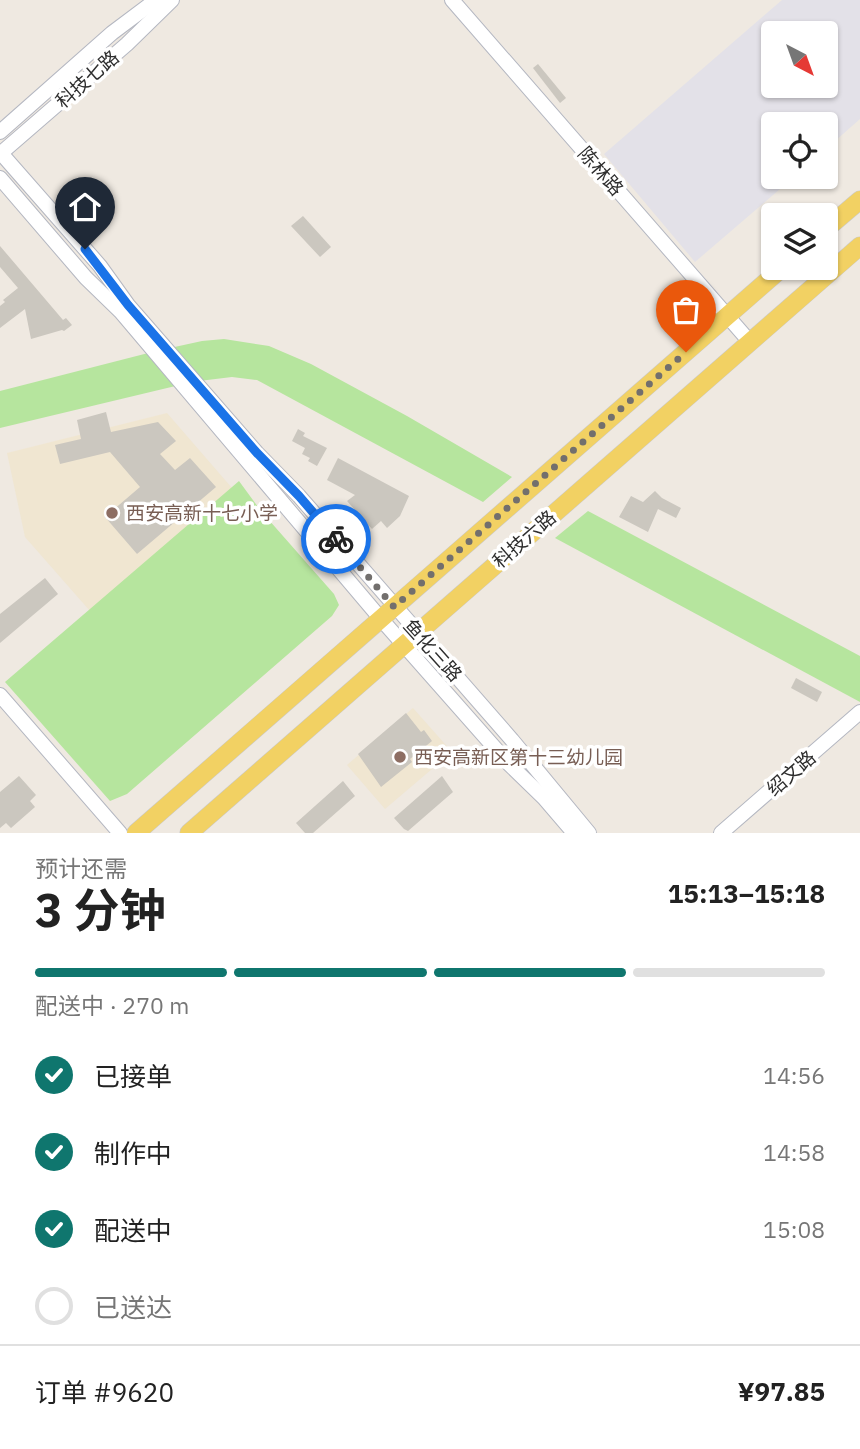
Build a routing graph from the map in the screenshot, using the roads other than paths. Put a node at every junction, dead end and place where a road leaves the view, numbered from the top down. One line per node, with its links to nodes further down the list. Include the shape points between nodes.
1 (156, 0): 4 (street, 科技七路)
2 (172, 0): 5 (street, 科技七路)
3 (452, 0): 13 (street, 陈林路)
4 (0, 132)
5 (0, 153): 7 (street, 鱼化三路)
6 (0, 178): 8 (street, 鱼化三路)
7 (25, 181): 8 (street); 15 (street, 鱼化三路, via 128,305 299,496)
8 (12, 192): 15 (street, 鱼化三路)
9 (860, 200): 10 (main road)
10 (838, 219)
11 (860, 246): 14 (main road, 科技六路)
12 (768, 280): 13 (main road, 科技六路)
13 (727, 316): 14 (street, 陈林路); 15 (main road, 科技六路)
14 (750, 342): 16 (main road, 科技六路)
15 (387, 613): 16 (street, 鱼化三路); 20 (main road, 科技六路)
16 (410, 638): 21 (main road, 科技六路); 22 (street, 鱼化三路, via 509,764); 23 (street, 鱼化三路, via 512,740)
17 (0, 695): 19 (street)
18 (860, 712): 24 (street, 绍文路)
19 (120, 833)
20 (136, 833)
21 (189, 833)
22 (574, 833)
23 (589, 833)
24 (721, 833)

